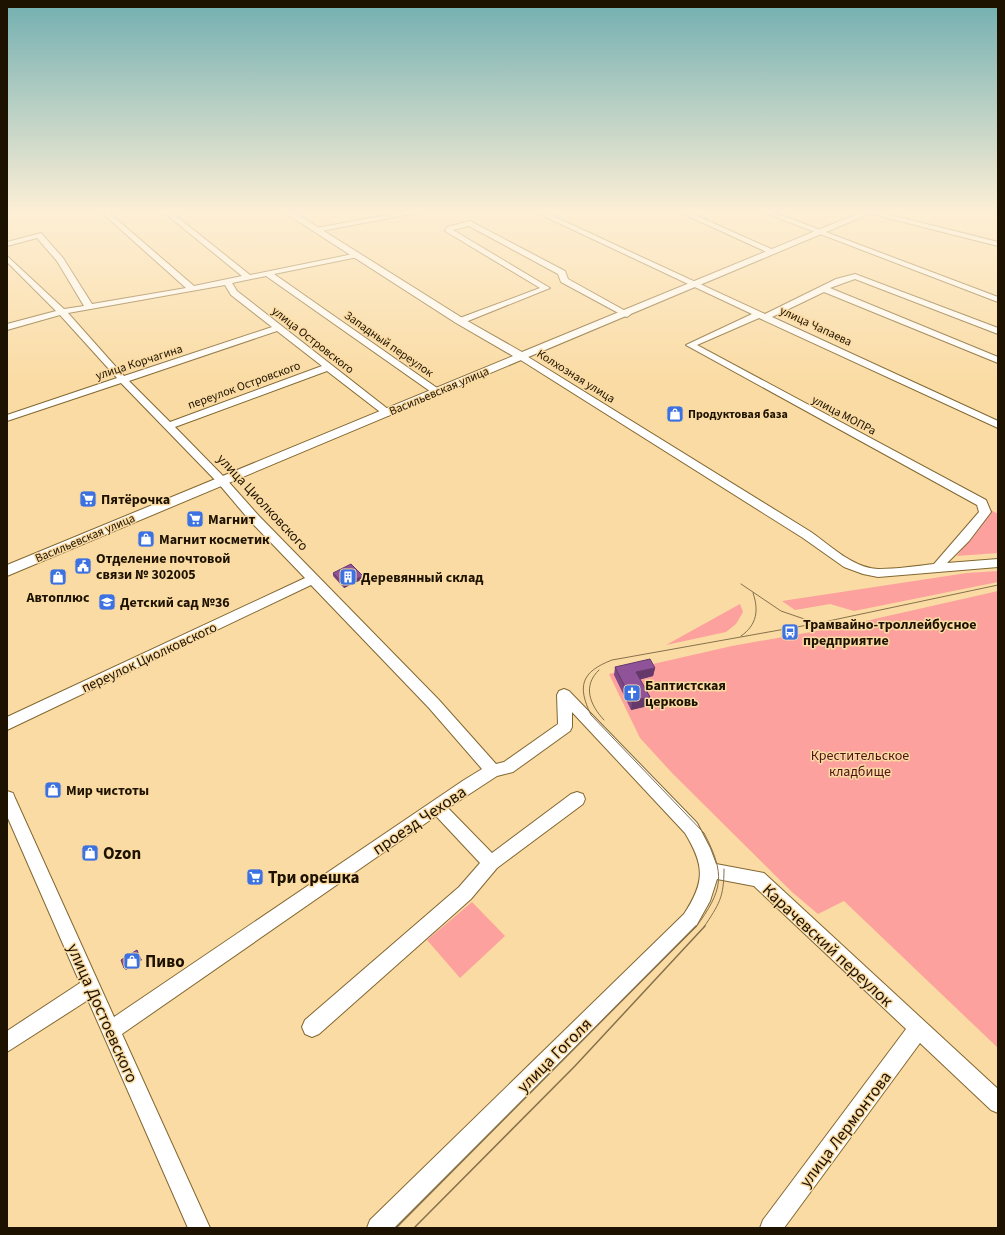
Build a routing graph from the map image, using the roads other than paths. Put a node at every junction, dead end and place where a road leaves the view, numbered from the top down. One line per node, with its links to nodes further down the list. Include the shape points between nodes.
1 (18, 269): 21 (street, улица Циолковского)
2 (66, 269): 20 (street)
3 (169, 269): 17 (street)
4 (237, 269): 13 (street)
5 (293, 269): 12 (street)
6 (377, 269): 24 (main road, Колхозная улица)
7 (524, 269): 15 (street)
8 (554, 269): 15 (street, via 562,273)
9 (663, 269): 16 (street, улица Чапаева)
10 (734, 269): 16 (main road, Васильевская улица)
11 (915, 269): 19 (street)
12 (268, 274): 13 (street); 32 (street, Западный переулок)
13 (248, 277): 14 (street)
14 (227, 282): 17 (street); 26 (street, улица Островского, via 234,293)
15 (555, 284): 22 (street); 24 (street)
16 (697, 284): 22 (main road, Васильевская улица); 23 (street, улица Чапаева)
17 (192, 289): 20 (street)
18 (825, 289): 23 (street); 27 (street, via 852,277 859,277); 29 (street)
19 (998, 300)
20 (89, 307): 21 (street)
21 (62, 312): 25 (street); 31 (street, улица Циолковского)
22 (626, 314): 28 (main road, Васильевская улица)
23 (763, 315): 35 (street, улица Чапаева); 39 (street, улица МОПРа, via 690,345 982,503 985,512 965,538 942,560)
24 (460, 321): 28 (main road, Колхозная улица)
25 (7, 327)
26 (278, 328): 30 (street, улица Островского); 31 (street, улица Корчагина)
27 (998, 331)
28 (522, 357): 32 (main road, Васильевская улица); 39 (street, Колхозная улица, via 807,535 851,566 878,573)
29 (998, 360)
30 (328, 367): 33 (street, улица Островского); 36 (street, переулок Островского)
31 (123, 380): 34 (street, улица Корчагина); 36 (street, улица Циолковского)
32 (437, 392): 33 (main road, Васильевская улица)
33 (388, 413): 37 (main road, Васильевская улица)
34 (7, 418)
35 (998, 425)
36 (169, 426): 37 (street, улица Циолковского)
37 (222, 481): 40 (main road, Васильевская улица); 41 (street, улица Циолковского)
38 (998, 563): 39 (street, Колхозная улица)
39 (938, 568)
40 (7, 571)
41 (313, 579): 42 (street, переулок Циолковского); 43 (street, улица Циолковского, via 434,704)
42 (7, 724)
43 (493, 771): 46 (street, проезд Чехова); 48 (street, проезд Чехова, via 508,767 565,727 564,695 691,828 700,841)
44 (7, 798): 49 (street, улица Достоевского)
45 (577, 799): 47 (street)
46 (438, 807): 47 (street); 52 (street, проезд Чехова)
47 (491, 863): 50 (street, via 465,893)
48 (709, 870): 51 (street, Карачевский переулок, via 758,879); 56 (street, улица Гоголя, via 709,880 702,902 690,920)
49 (91, 987): 52 (street, улица Достоевского); 53 (street)
50 (312, 1027)
51 (918, 1029): 54 (street, Карачевский переулок); 57 (street, улица Лермонтова)
52 (111, 1030): 55 (street, улица Достоевского)
53 (7, 1042)
54 (998, 1103)
55 (199, 1228)
56 (378, 1228)
57 (771, 1228)

